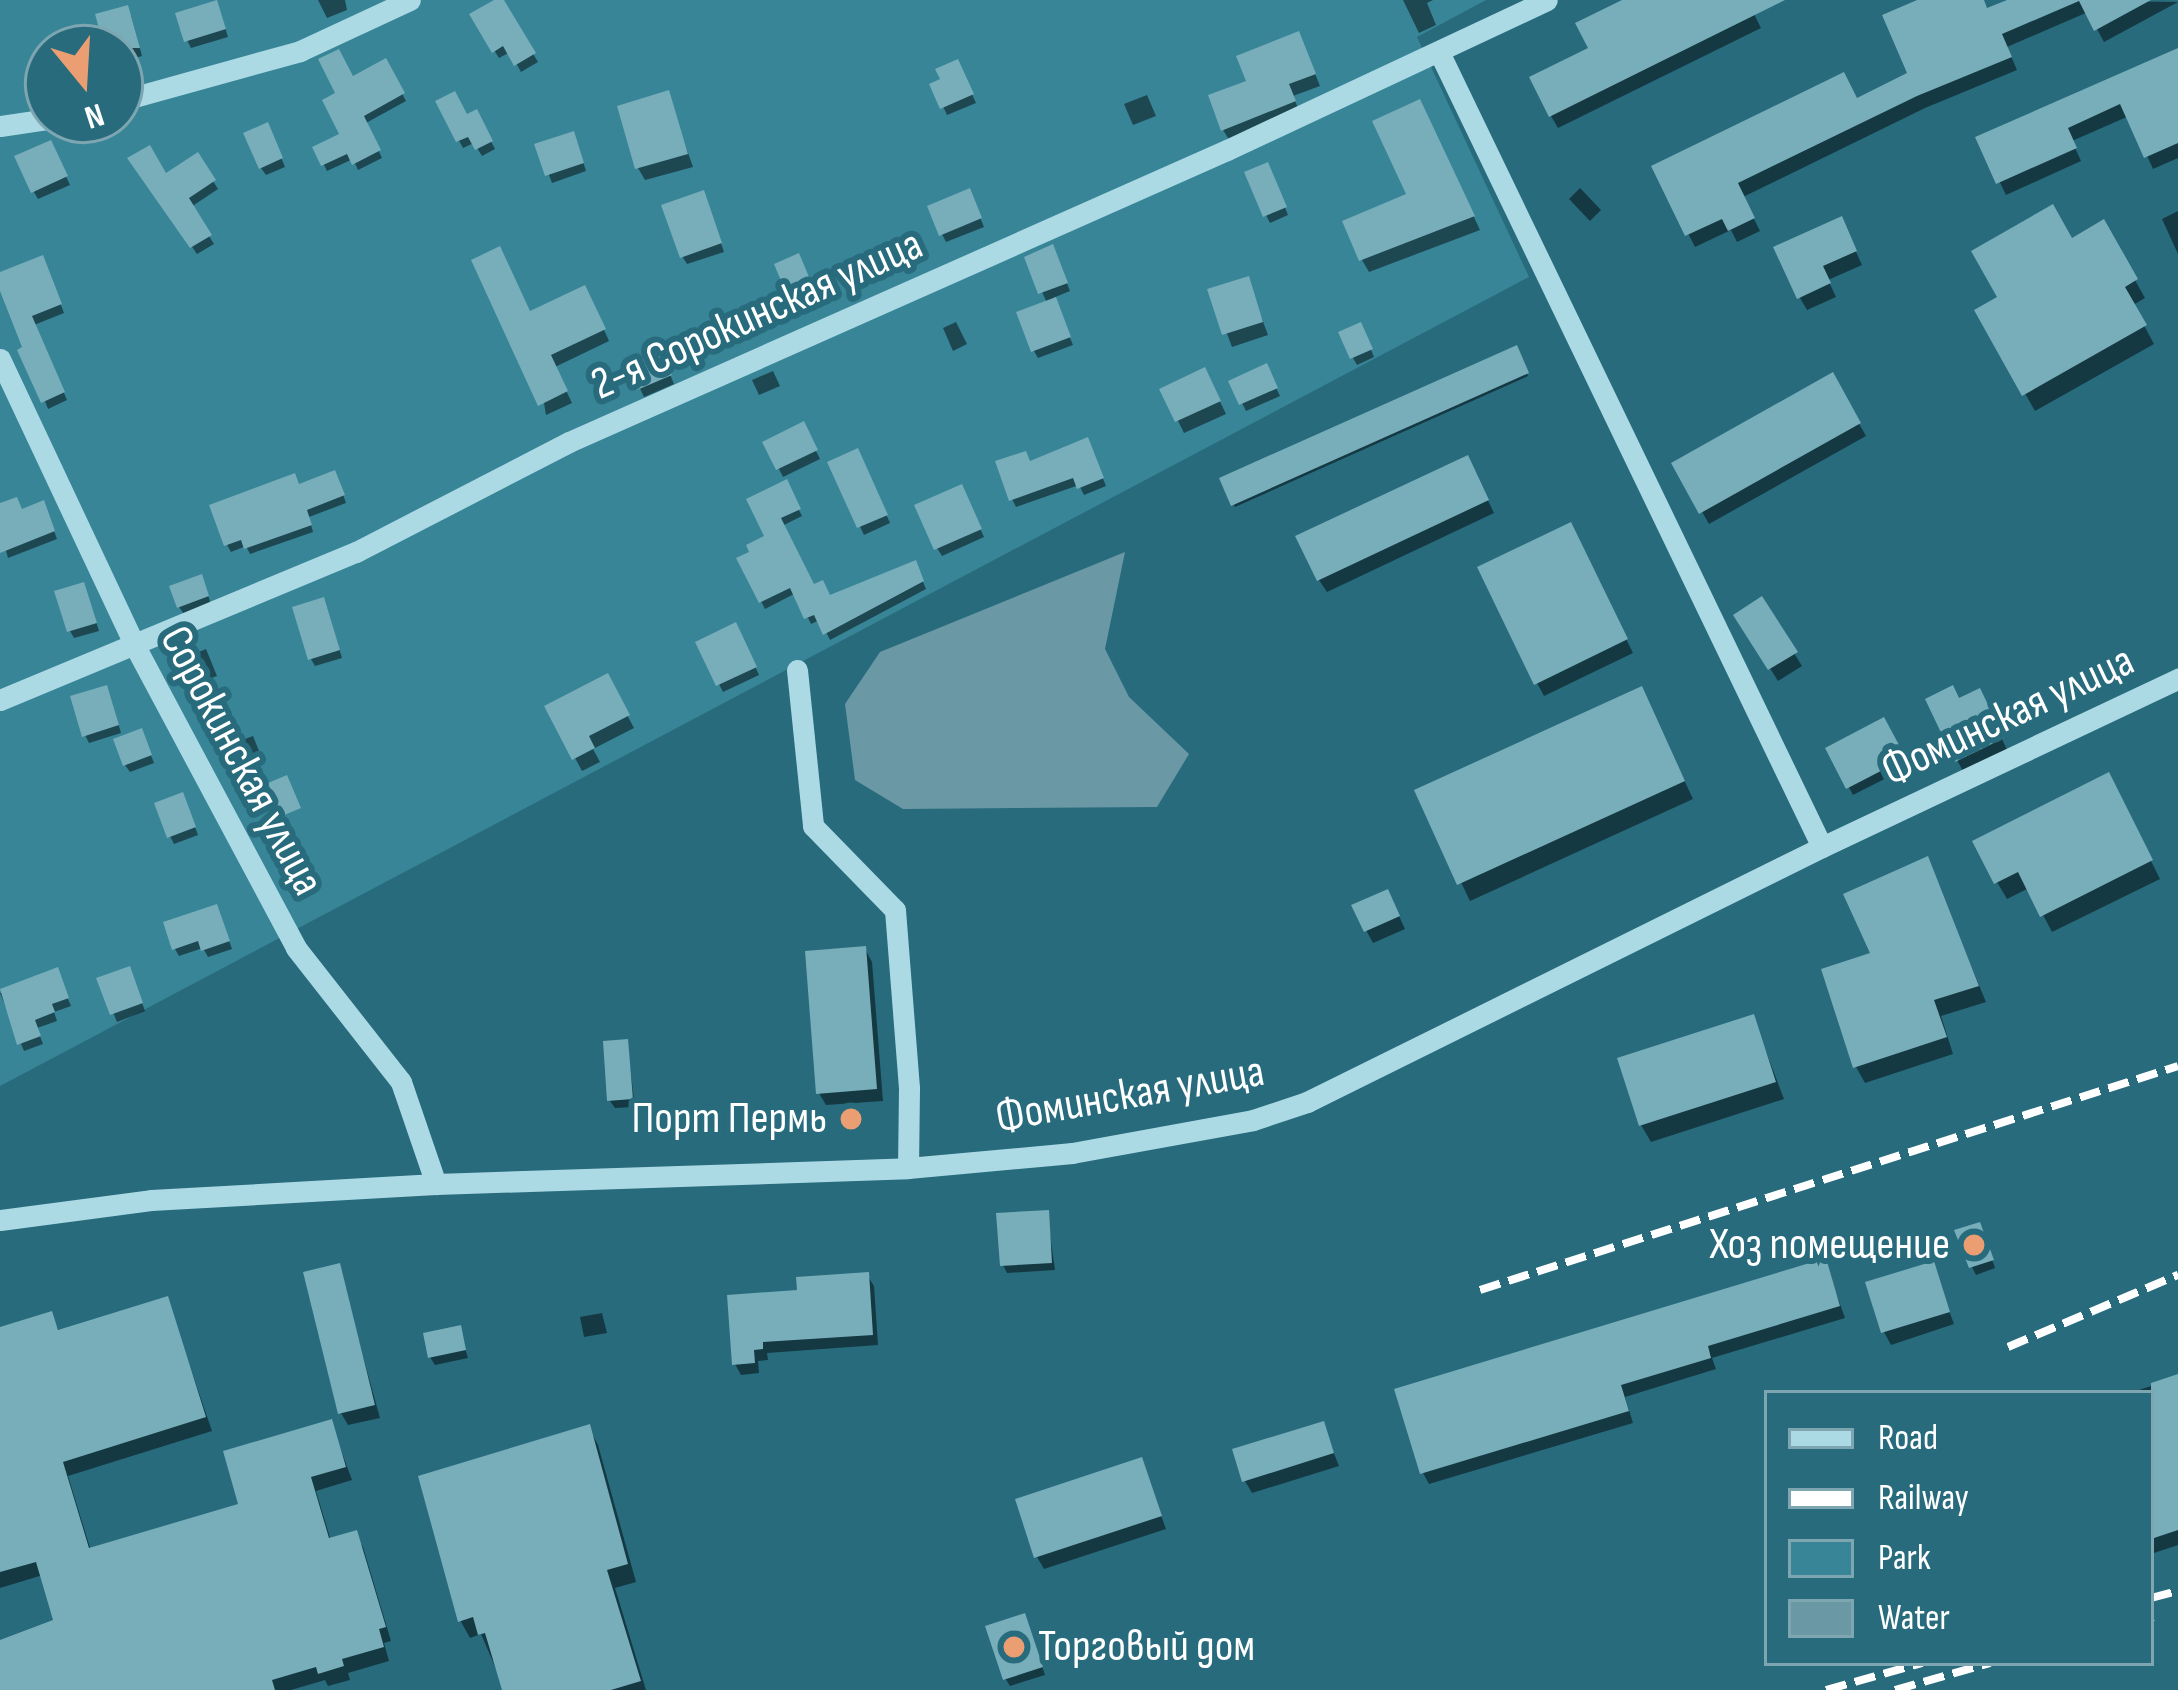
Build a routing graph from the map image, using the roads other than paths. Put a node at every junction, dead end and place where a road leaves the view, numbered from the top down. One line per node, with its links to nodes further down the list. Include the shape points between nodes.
1 (410, 0): 4 (street, via 300,51)
2 (1547, 0): 3 (street, 2-я Сорокинская улица)
3 (1440, 54): 6 (street, 2-я Сорокинская улица, via 569,442 356,552); 10 (street)
4 (144, 94)
5 (0, 359): 6 (street, Сорокинская улица)
6 (136, 649): 9 (street, 2-я Сорокинская улица); 12 (street, Сорокинская улица, via 296,948 401,1082)
7 (797, 670): 11 (street, via 812,826 895,910)
8 (2178, 679): 10 (street, Фоминская улица)
9 (0, 700)
10 (1822, 847): 11 (street, Фоминская улица, via 1307,1102 1072,1153)
11 (908, 1168): 12 (street, Фоминская улица)
12 (436, 1184): 13 (street, Фоминская улица, via 132,1202)
13 (0, 1220)

